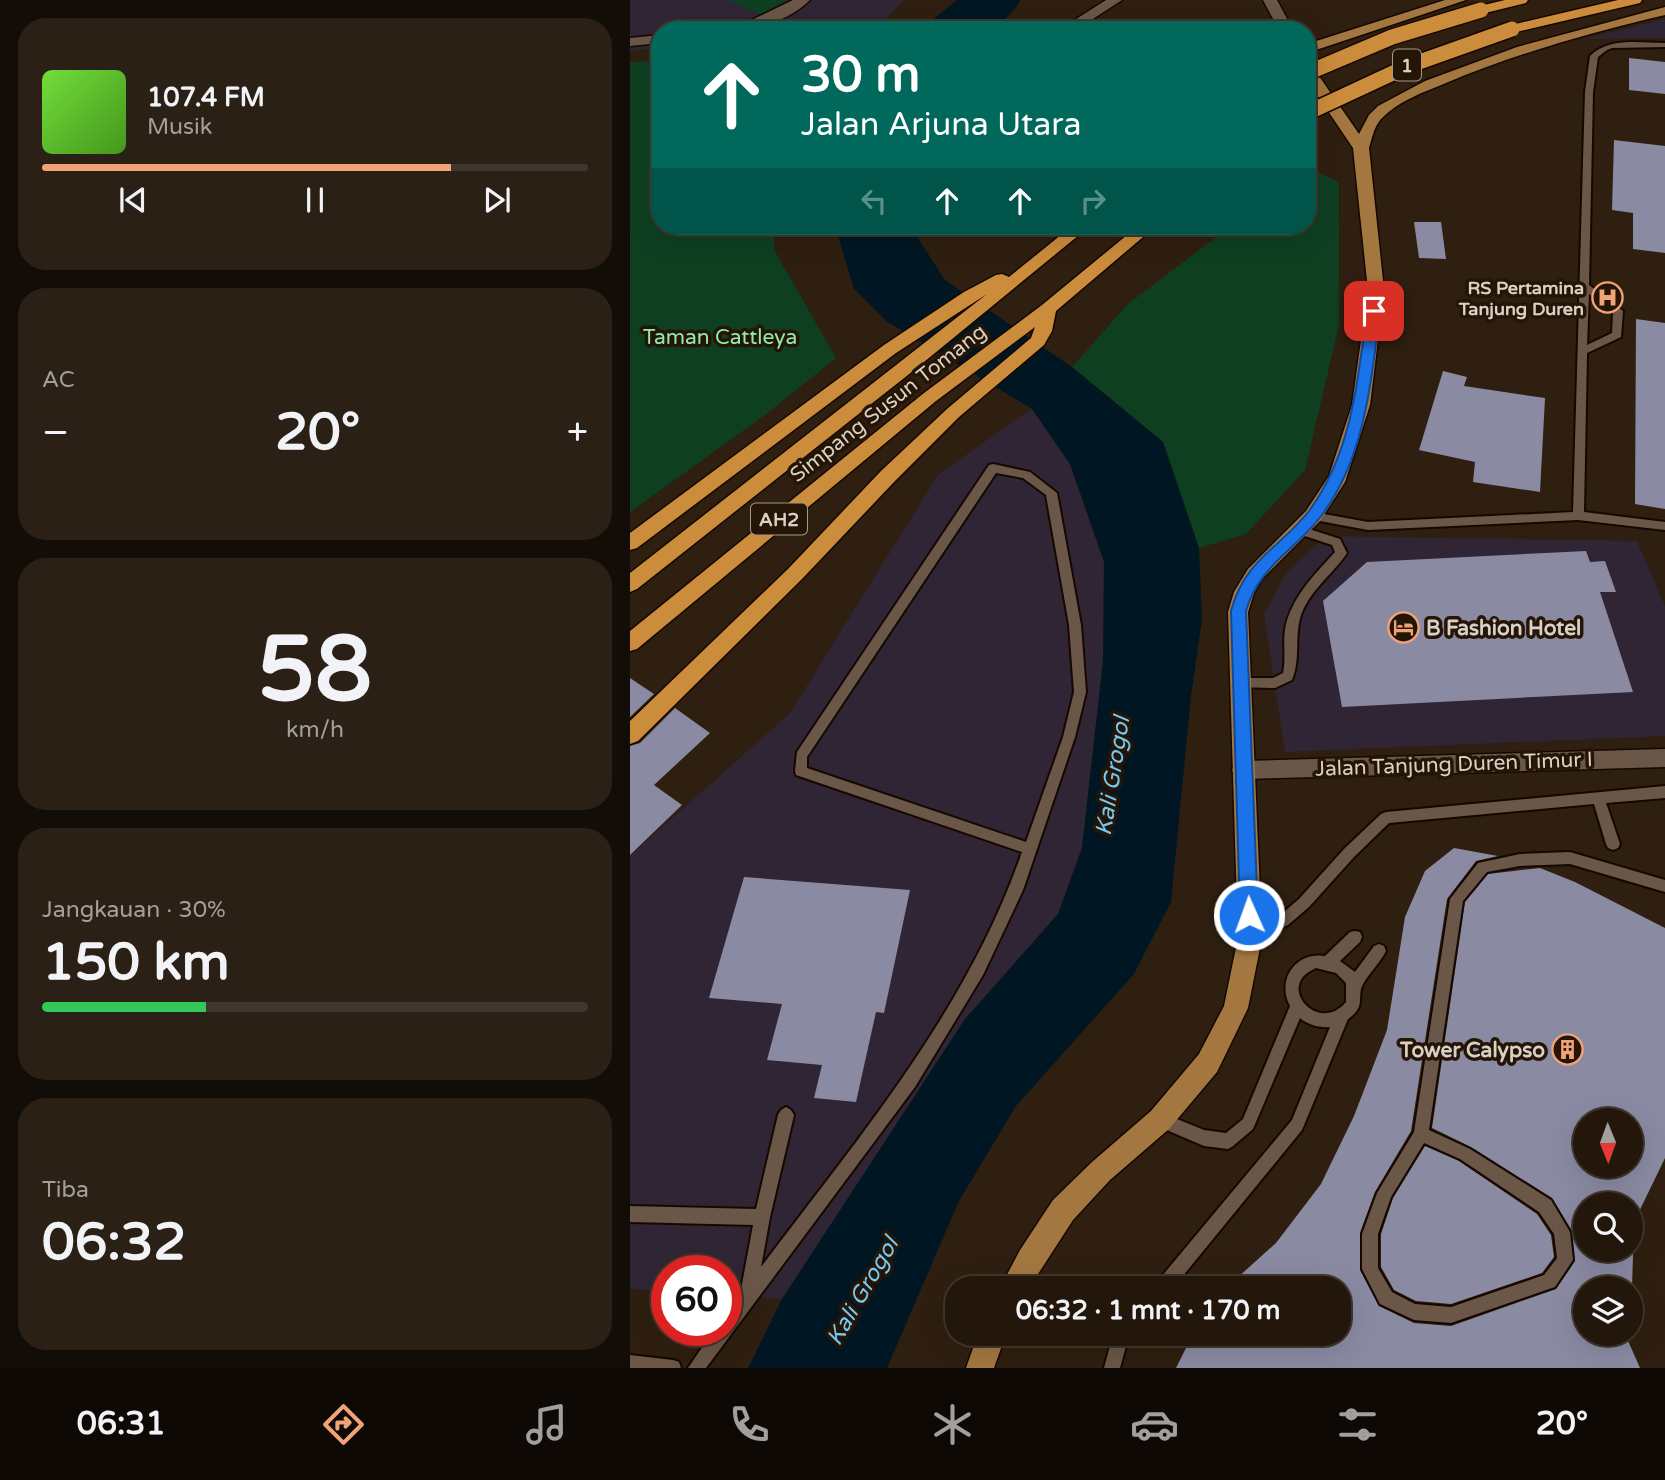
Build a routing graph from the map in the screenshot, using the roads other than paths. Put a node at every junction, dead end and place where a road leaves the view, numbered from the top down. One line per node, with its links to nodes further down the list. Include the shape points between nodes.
1 (803, 0): 9 (street)
2 (1115, 0): 10 (street)
3 (1270, 0): 11 (street)
4 (1459, 0): 7 (main road)
5 (1521, 0): 16 (highway, 1, bridge, via 1416,29)
6 (1634, 0): 18 (highway, 1, bridge, via 1435,53)
7 (1431, 3): 15 (main road)
8 (1665, 12): 19 (main road, via 1504,54 1420,88 1376,116)
9 (765, 21)
10 (1081, 21)
11 (1281, 21)
12 (651, 40): 13 (street)
13 (630, 42)
14 (1665, 45): 23 (lane, via 1612,46 1594,56 1589,92)
15 (1316, 46)
16 (1316, 67)
17 (1316, 84): 19 (main road)
18 (1316, 108)
19 (1361, 148): 26 (main road, via 1376,290 1369,353 1361,405 1338,477)
20 (1071, 235): 22 (highway)
21 (1137, 235): 24 (highway, Simpang Susun Tomang)
22 (1036, 264): 30 (highway, via 970,296 890,349); 31 (highway, Simpang Susun Tomang / AH2)
23 (1585, 287): 25 (lane); 25 (lane, via 1618,311 1617,335)
24 (1048, 309): 32 (highway, Simpang Susun Tomang / AH2, via 930,397); 34 (highway, via 1038,341 953,413)
25 (1583, 351): 27 (lane)
26 (1313, 516): 27 (lane, via 1368,526); 29 (main road)
27 (1578, 516): 28 (lane)
28 (1665, 526)
29 (1300, 530): 33 (main road, via 1255,574 1244,592 1238,611); 33 (lane, via 1336,542 1341,553 1299,604 1291,628 1288,676 1275,683)
30 (630, 543)
31 (630, 584)
32 (630, 643)
33 (1239, 682): 36 (main road)
34 (630, 735)
35 (1665, 758): 36 (street, Jalan Tanjung Duren Timur I)
36 (1243, 771): 43 (main road)
37 (1665, 792): 38 (lane)
38 (1598, 798): 39 (lane); 43 (lane, via 1386,818 1304,903)
39 (1613, 844)
40 (1030, 849): 40 (lane, via 1080,692 1075,625 1051,493 1026,475 993,468 801,756 799,767); 56 (lane, via 978,970 910,1082)
41 (1665, 886): 51 (lane, via 1570,858 1483,867 1457,899)
42 (1354, 937): 45 (lane)
43 (1250, 939): 50 (main road, via 1236,1008 1208,1063)
44 (1379, 951): 46 (lane)
45 (1329, 962): 46 (lane, via 1349,974); 47 (lane, via 1315,961 1296,973 1291,984)
46 (1354, 985): 48 (lane, via 1351,1008)
47 (1297, 1007): 48 (lane, via 1318,1020); 50 (lane, via 1248,1124 1238,1133 1228,1141 1204,1138)
48 (1342, 1016): 55 (lane, via 1297,1125)
49 (786, 1115): 53 (lane)
50 (1160, 1120): 54 (main road, via 1063,1210)
51 (1421, 1134): 51 (lane, via 1465,1154 1545,1206 1562,1232 1565,1259 1549,1281 1451,1315 1414,1312 1386,1298 1370,1269 1370,1234 1385,1193)
52 (630, 1214): 53 (lane)
53 (762, 1217): 56 (lane)
54 (1022, 1276)
55 (1173, 1276)
56 (748, 1297): 57 (lane)
57 (742, 1305)
58 (712, 1346): 63 (lane)
59 (988, 1346): 64 (main road)
60 (1118, 1346): 65 (lane)
61 (630, 1363): 62 (lane)
62 (673, 1368)
63 (696, 1368)
64 (980, 1368)
65 (1112, 1368)

